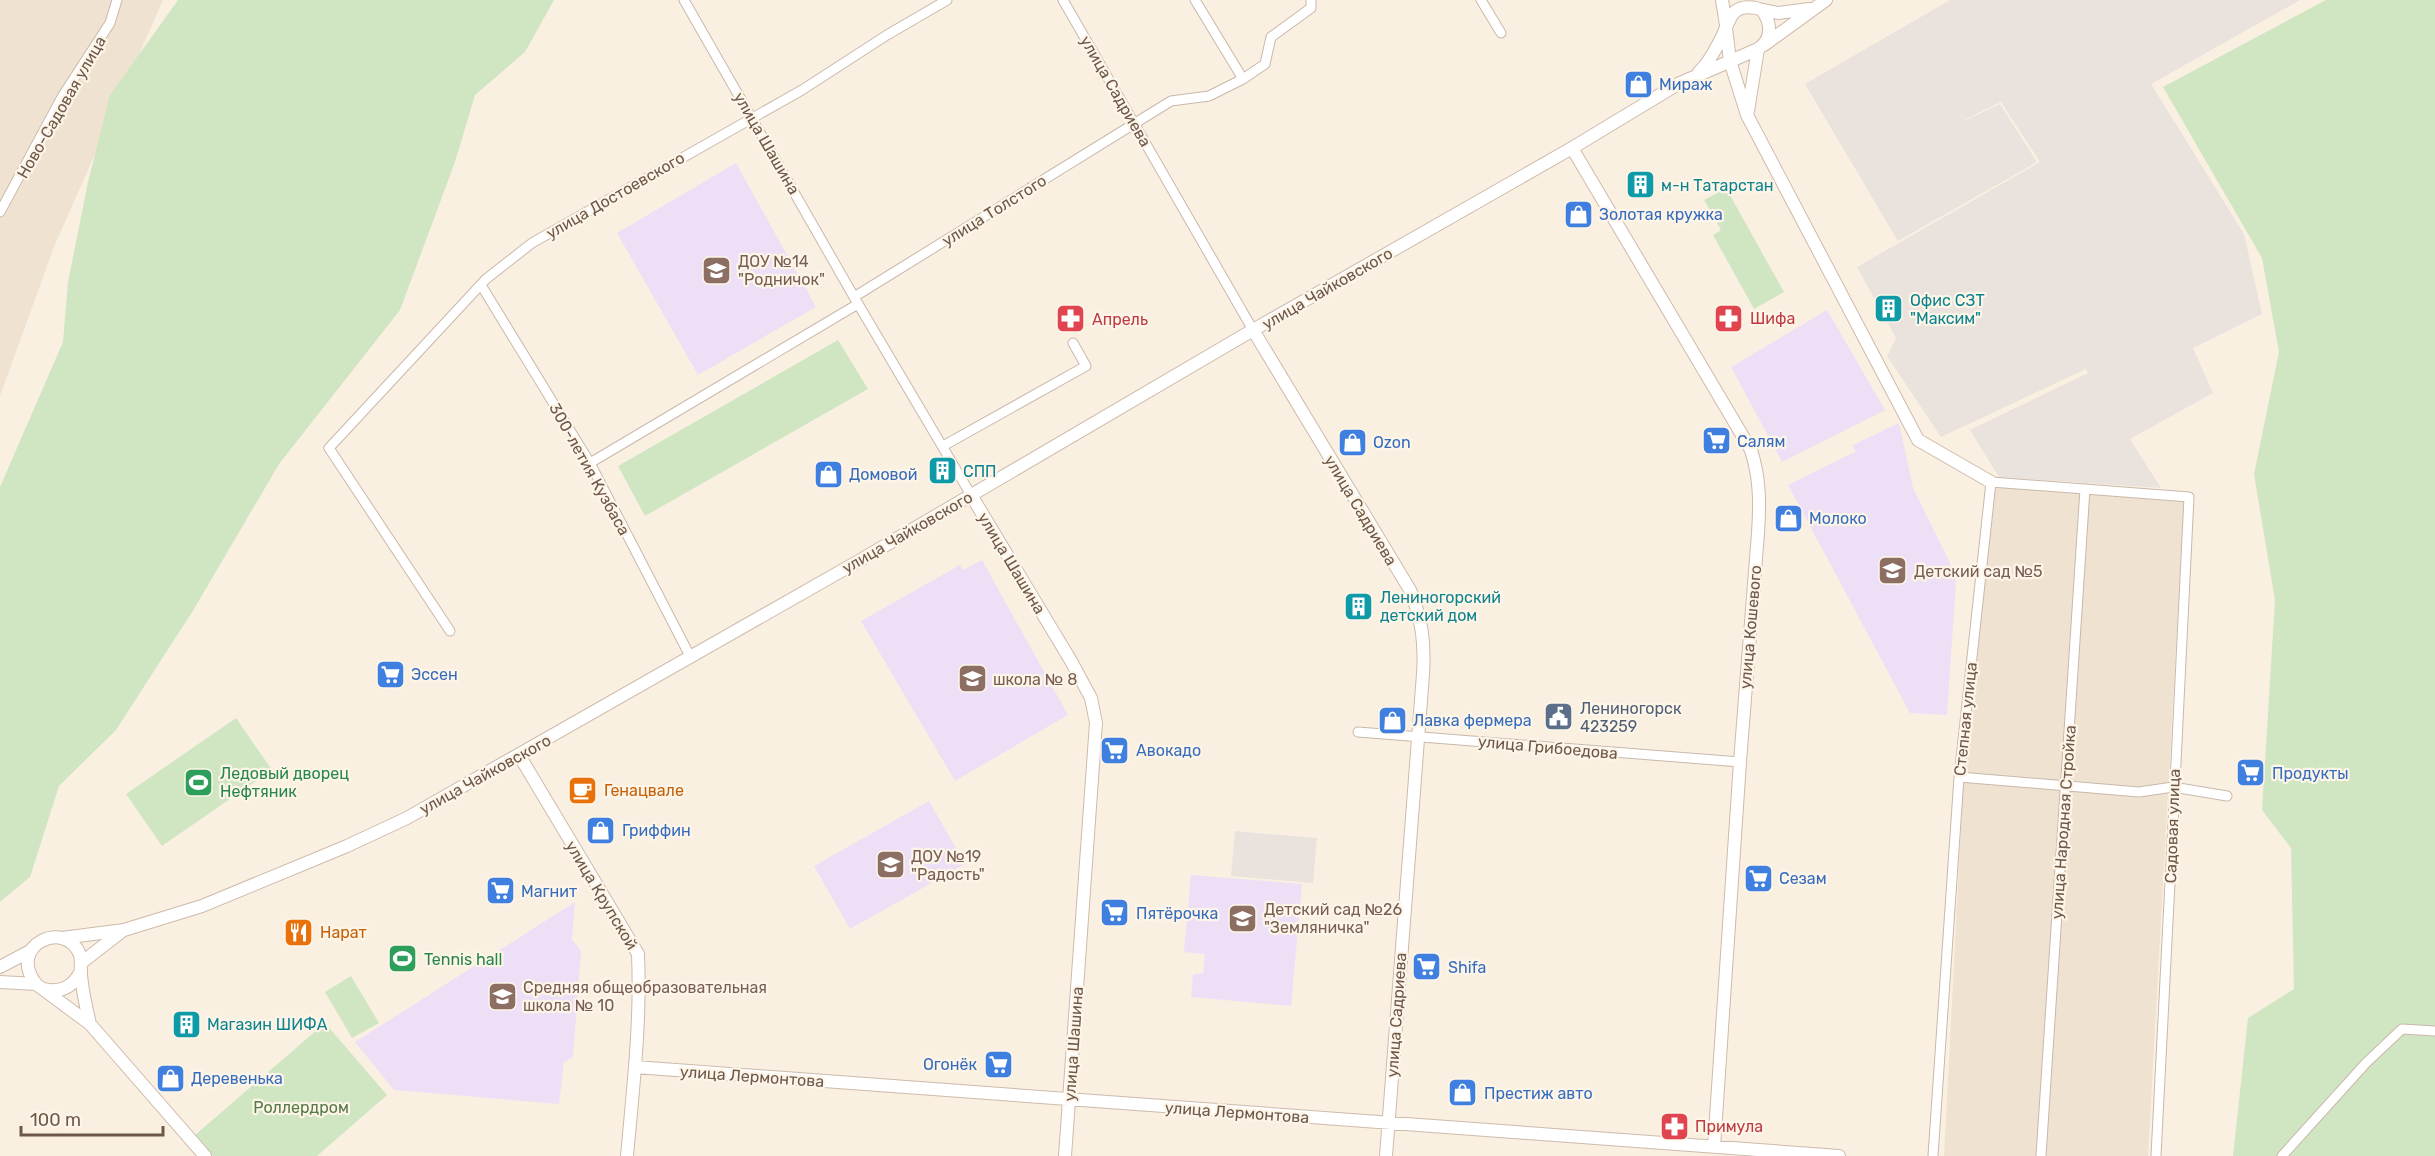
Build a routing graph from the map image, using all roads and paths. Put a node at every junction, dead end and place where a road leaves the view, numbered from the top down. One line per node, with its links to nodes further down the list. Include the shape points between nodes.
1 (117, 0): 23 (street, Ново-Садовая улица, via 110,23 62,97)
2 (684, 0): 20 (street, улица Шашина)
3 (947, 0): 20 (street, улица Достоевского)
4 (1063, 0): 21 (street, улица Садриева)
5 (1195, 0): 18 (street)
6 (1311, 0): 18 (street, улица Толстого, via 1311,8 1271,38 1265,64)
7 (1480, 0): 14 (street)
8 (1722, 0): 13 (street)
9 (1744, 0): 12 (street)
10 (1826, 0): 11 (street, улица Чайковского)
11 (1813, 8): 12 (street, via 1778,13); 15 (street, улица Чайковского)
12 (1760, 9): 13 (street, via 1743,7); 15 (street, via 1770,32)
13 (1726, 26): 15 (street, via 1737,46); 16 (street); 17 (street)
14 (1501, 33)
15 (1760, 48): 16 (street, улица Чайковского); 19 (street)
16 (1730, 61): 17 (street, улица Чайковского); 19 (street)
17 (1696, 75): 22 (street, улица Чайковского)
18 (1243, 79): 21 (street, улица Толстого, via 1209,96 1171,101)
19 (1747, 115): 30 (street, via 1918,440)
20 (753, 117): 24 (street, улица Достоевского, via 543,236); 25 (street, улица Шашина)
21 (1136, 124): 25 (street, улица Толстого); 26 (street, улица Садриева)
22 (1572, 148): 26 (street, улица Чайковского); 38 (street, улица Кошевого, via 1751,450 1758,471 1758,533)
23 (0, 212)
24 (481, 285): 29 (street, 300-летия Кузбаса); 33 (street, улица Достоевского, via 329,448)
25 (856, 301): 28 (street, улица Шашина); 29 (street, улица Толстого)
26 (1253, 330): 32 (street, улица Чайковского); 36 (street, улица Садриева, via 1410,590 1419,612 1424,650)
27 (1073, 343): 28 (street, via 1086,366)
28 (943, 446): 32 (street, улица Шашина)
29 (590, 462): 34 (street, 300-летия Кузбаса)
30 (1990, 482): 31 (street); 39 (street, Степная улица)
31 (2085, 489): 40 (street, улица Народная Стройка); 41 (street, Садовая улица, via 2189,497)
32 (971, 495): 34 (street, улица Чайковского); 53 (street, улица Шашина, via 1071,661 1090,698 1096,723)
33 (450, 631)
34 (691, 658): 37 (street, улица Чайковского)
35 (1358, 732): 36 (street, улица Грибоедова)
36 (1417, 735): 38 (street, улица Грибоедова); 54 (street, улица Садриева)
37 (519, 754): 43 (street, улица Чайковского, via 407,818 347,846 202,906); 52 (street, улица Крупской, via 638,954)
38 (1740, 762): 55 (street, улица Кошевого)
39 (1959, 777): 40 (street); 61 (street, Степная улица)
40 (2065, 785): 41 (street, via 2139,792); 62 (street, улица Народная Стройка)
41 (2174, 787): 42 (street); 63 (street, Садовая улица)
42 (2227, 796)
43 (124, 930): 44 (street, улица Чайковского); 47 (street)
44 (62, 938): 45 (street, via 45,939); 47 (street, via 76,947)
45 (32, 950): 46 (street); 49 (street, via 28,968)
46 (0, 967)
47 (81, 967): 49 (street, via 77,980 62,990); 50 (street)
48 (0, 982): 49 (street)
49 (40, 986): 50 (street)
50 (90, 1024): 56 (street)
51 (2435, 1031): 64 (street, via 2402,1029)
52 (635, 1067): 53 (street, улица Лермонтова); 57 (street, улица Крупской)
53 (1069, 1100): 54 (street, улица Лермонтова); 58 (street, улица Шашина)
54 (1388, 1124): 55 (street, улица Лермонтова); 59 (street, улица Садриева)
55 (1714, 1152): 60 (street, улица Лермонтова)
56 (205, 1156)
57 (627, 1156)
58 (1065, 1156)
59 (1386, 1156)
60 (1839, 1156)
61 (1933, 1156)
62 (2041, 1156)
63 (2156, 1156)
64 (2282, 1156)

